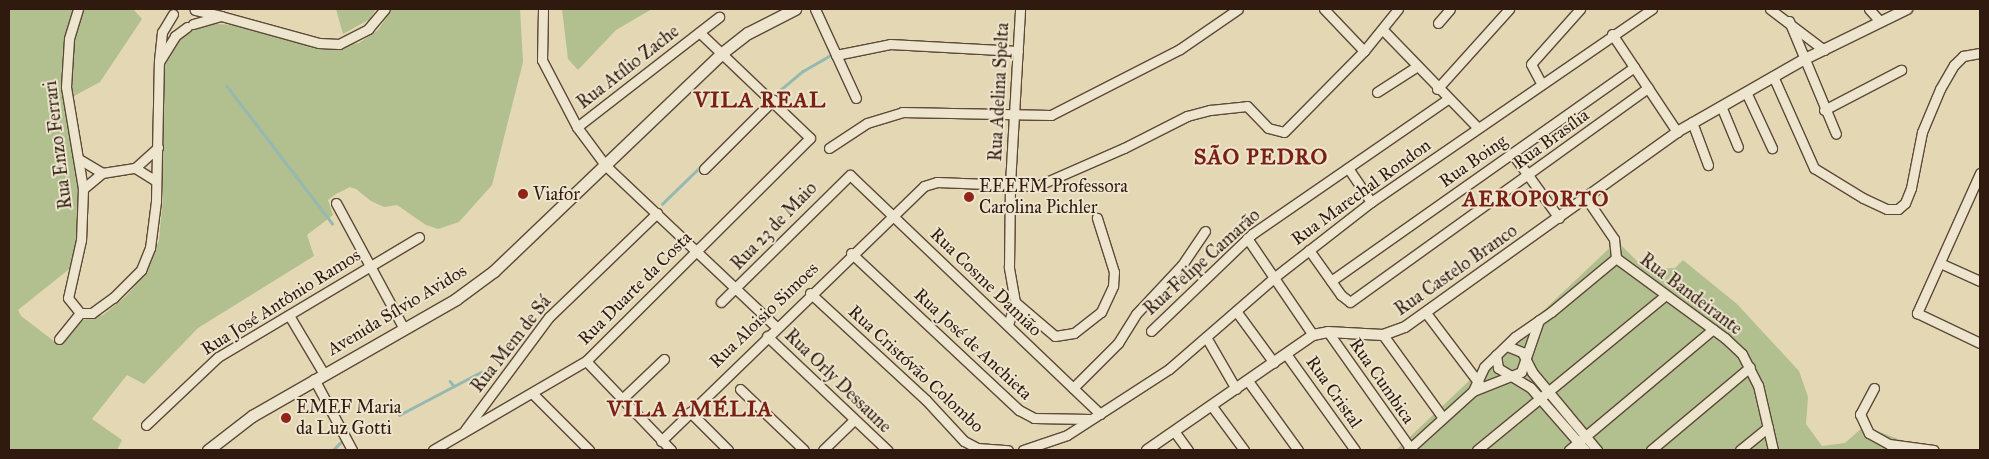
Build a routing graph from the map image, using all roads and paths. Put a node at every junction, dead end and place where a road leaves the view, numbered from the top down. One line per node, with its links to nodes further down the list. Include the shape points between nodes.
1 (78, 9): 61 (street, Rua Enzo Ferrari, via 69,39 66,87)
2 (385, 9): 19 (street, via 368,29 339,44 319,43)
3 (543, 9): 52 (street, Rua Orly Dessaune, via 542,60)
4 (795, 9): 32 (main road, Avenida Sílvio Avidos, via 748,33)
5 (816, 9): 33 (street)
6 (1020, 9): 28 (street, Rua Adelina Spelta)
7 (1237, 9): 50 (street, via 1180,49 1085,100 1051,115)
8 (1324, 9): 30 (street)
9 (1398, 9): 25 (street)
10 (1450, 9): 23 (street)
11 (1509, 9): 42 (street)
12 (1580, 9): 40 (street, via 1531,64)
13 (1652, 9): 27 (street, Rua Marechal Rondon)
14 (1770, 9): 22 (street)
15 (1869, 9): 21 (street)
16 (1907, 9): 21 (street, Rua Castelo Branco)
17 (195, 10): 19 (street); 24 (street)
18 (174, 11): 24 (street, via 176,24); 35 (street, via 162,32)
19 (221, 16): 24 (street)
20 (719, 17): 26 (street, Rua Atílio Zache)
21 (1879, 20): 29 (street, Rua Castelo Branco)
22 (1789, 21): 29 (street); 34 (street)
23 (1438, 23)
24 (190, 25): 35 (street, via 175,36)
25 (1383, 30): 30 (street); 36 (street)
26 (700, 32): 32 (street, Rua Atílio Zache); 52 (street, Rua Atílio Zache)
27 (1612, 34): 37 (street); 40 (street, Rua Marechal Rondon)
28 (1018, 50): 33 (street, via 890,44); 50 (street, Rua Adelina Spelta)
29 (1824, 50): 34 (street, Rua Castelo Branco)
30 (1364, 51): 72 (street, Rua Aloisio Simoes, via 1284,132 1268,128 1248,106 1210,110 1186,116 1043,184)
31 (1980, 53): 39 (street, via 1963,56 1954,64 1940,89 1922,132 1911,188 1905,203 1898,209 1863,198 1814,168)
32 (722, 54): 47 (street); 63 (main road, Avenida Sílvio Avidos)
33 (836, 56): 45 (street)
34 (1805, 59): 39 (street, Rua Castelo Branco); 49 (street)
35 (159, 62): 56 (street)
36 (1416, 67): 42 (street); 43 (street)
37 (1634, 67): 41 (street); 60 (street, Rua Boing)
38 (1901, 70): 49 (street)
39 (1773, 76): 44 (street, Rua Castelo Branco)
40 (1541, 83): 53 (street, Rua Marechal Rondon)
41 (1648, 88): 54 (street); 70 (street, Rua Brasília)
42 (1437, 89): 46 (street)
43 (1378, 92)
44 (1746, 92): 48 (street, Rua Castelo Branco); 59 (street)
45 (856, 98)
46 (1448, 99): 53 (street); 65 (street, Rua Felipe Camarão)
47 (773, 100): 66 (street); 84 (street, Rua Duarte da Costa, via 810,138)
48 (1722, 106): 51 (street, Rua Castelo Branco); 57 (street)
49 (1824, 110): 55 (street)
50 (1014, 117): 58 (street, via 902,112 867,123); 72 (street, Rua Adelina Spelta)
51 (1692, 122): 54 (street, Rua Castelo Branco); 62 (street)
52 (577, 128): 63 (street, Rua Orly Dessaune)
53 (1477, 128): 76 (street, Rua Marechal Rondon)
54 (1677, 132): 74 (street, Rua Castelo Branco)
55 (1836, 134)
56 (158, 147): 64 (street); 71 (street)
57 (1738, 147)
58 (829, 148)
59 (1772, 148)
60 (1512, 153): 70 (street); 91 (street, Rua Boing)
61 (79, 159): 67 (street); 73 (street, Rua Enzo Ferrari)
62 (1708, 165)
63 (606, 166): 77 (street, Rua Orly Dessaune); 105 (main road, Avenida Sílvio Avidos, via 494,271 456,299)
64 (135, 168): 67 (street); 71 (street)
65 (1348, 168): 76 (street); 83 (street, Rua Felipe Camarão)
66 (704, 169)
67 (102, 173): 73 (street)
68 (1980, 173): 88 (street)
69 (850, 174): 78 (street, Rua Cosme Damião); 93 (street, Rua 23 de Maio)
70 (1528, 176): 80 (street); 91 (street, Rua Brasília, via 1350,302)
71 (156, 181): 99 (street, via 150,248 141,270 102,308 92,313)
72 (1010, 184): 78 (street, Rua Aloisio Simoes, via 930,183); 97 (street, Rua Adelina Spelta, via 1009,267)
73 (83, 189): 99 (street, Rua Enzo Ferrari, via 81,240 68,294 70,305)
74 (1586, 198): 80 (street, Rua Castelo Branco); 87 (street, Rua Bandeirante, via 1614,239)
75 (336, 202): 89 (street)
76 (1371, 202): 85 (street, Rua Marechal Rondon)
77 (657, 213): 84 (street, Rua Orly Dessaune); 144 (street, Rua Mem de Sá, via 549,317)
78 (892, 214): 86 (street, Rua Aloisio Simoes); 103 (street, Rua Cosme Damião)
79 (1097, 218): 97 (street, via 1110,253 1114,280 1101,312 1074,333 1055,336)
80 (1559, 218): 100 (street, Rua Castelo Branco)
81 (1205, 231): 127 (street, via 1182,265 1136,314 1118,343)
82 (419, 237): 89 (street, Rua José Antônio Ramos)
83 (1247, 238): 90 (street); 107 (street, Rua Felipe Camarão)
84 (697, 250): 93 (street, Rua Orly Dessaune); 119 (street, Rua Duarte da Costa)
85 (1309, 250): 90 (street, Rua Marechal Rondon); 91 (street)
86 (851, 253): 94 (street, Rua Aloisio Simoes); 139 (street, Rua José de Anchieta, via 1025,414 1044,419)
87 (1616, 258): 95 (street, Rua Bandeirante); 102 (street)
88 (1940, 263): 92 (street); 114 (street, via 1917,314)
89 (369, 267): 101 (street, Rua José Antônio Ramos); 105 (street)
90 (1276, 276): 98 (street, Rua Marechal Rondon); 109 (street)
91 (1331, 281)
92 (1980, 281)
93 (736, 288): 96 (street, Rua 23 de Maio); 104 (street, Rua Orly Dessaune)
94 (810, 293): 104 (street, Rua Aloisio Simoes); 158 (street, Rua Cristóvão Colombo, via 926,400 964,441 977,448)
95 (1666, 296): 106 (street, Rua Bandeirante); 131 (street)
96 (721, 302)
97 (1015, 302): 103 (street, Rua Adelina Spelta)
98 (1236, 311): 112 (street, Rua Marechal Rondon); 121 (street)
99 (80, 313): 113 (street)
100 (1426, 313): 110 (street, Rua Castelo Branco); 126 (street)
101 (290, 317): 124 (street); 141 (street, Rua José Antônio Ramos, via 207,366)
102 (1539, 320): 115 (street); 120 (street)
103 (1008, 325): 127 (street, Rua Cosme Damião)
104 (776, 327): 111 (street, Rua Aloisio Simoes)
105 (404, 329): 124 (main road, Avenida Sílvio Avidos)
106 (1713, 329): 122 (street, Rua Bandeirante, via 1734,345); 145 (street)
107 (1151, 331)
108 (1328, 332): 109 (street, Rua Castelo Branco); 110 (street, Rua Castelo Branco); 148 (street, Rua Cumbica)
109 (1313, 335): 116 (street, Rua Castelo Branco)
110 (1382, 335): 138 (street)
111 (767, 336): 136 (street, Rua Aloisio Simoes); 140 (street, Rua Orly Dessaune)
112 (1206, 337): 130 (street); 137 (street, Rua Marechal Rondon, via 1169,370)
113 (59, 339)
114 (1980, 343)
115 (1507, 346): 117 (street); 120 (street, via 1518,348)
116 (1286, 354): 121 (street, Rua Castelo Branco); 164 (street, Rua Cristal)
117 (1496, 355): 123 (street, via 1498,368); 126 (street)
118 (664, 359): 134 (street)
119 (586, 361): 132 (street, Rua Duarte da Costa); 134 (street)
120 (1526, 361): 123 (street, via 1521,372); 131 (street)
121 (1274, 363): 125 (street, Rua Castelo Branco)
122 (1750, 367): 142 (street, Rua Bandeirante); 169 (street)
123 (1513, 376): 126 (street); 133 (street)
124 (319, 377): 149 (main road, Avenida Sílvio Avidos, via 236,427); 150 (street)
125 (1248, 381): 130 (street, Rua Castelo Branco); 163 (street)
126 (1479, 383): 138 (street)
127 (1074, 388): 137 (street, Rua Cosme Damião)
128 (1874, 388): 172 (street, via 1860,414 1869,433 1889,444)
129 (740, 389): 155 (street)
130 (1236, 389): 135 (street, Rua Castelo Branco)
131 (1549, 392): 133 (street); 145 (street)
132 (532, 393): 144 (street, Rua Duarte da Costa); 152 (street)
133 (1541, 398): 147 (street); 165 (street)
134 (622, 399): 146 (street)
135 (1211, 405): 143 (street, Rua Castelo Branco); 162 (street)
136 (690, 412): 146 (street, Rua Aloisio Simoes); 154 (street)
137 (1100, 414): 139 (street)
138 (1443, 418): 148 (street)
139 (1090, 419): 159 (street, via 1050,442)
140 (854, 420): 156 (street); 157 (street, Rua Orly Dessaune)
141 (146, 425)
142 (1768, 428): 170 (street); 171 (street, Rua Bandeirante)
143 (1174, 431): 160 (street, Rua Castelo Branco); 161 (street)
144 (462, 434): 151 (street, Rua Mem de Sá)
145 (1586, 436): 147 (street); 168 (street)
146 (661, 441): 153 (street)
147 (1578, 442): 166 (street); 167 (street)
148 (1409, 449)
149 (208, 450)
150 (352, 450)
151 (433, 450)
152 (589, 450)
153 (671, 450)
154 (728, 450)
155 (804, 450)
156 (823, 450)
157 (887, 450)
158 (1008, 450)
159 (1023, 450)
160 (1147, 450)
161 (1188, 450)
162 (1244, 450)
163 (1298, 450)
164 (1355, 450)
165 (1477, 450)
166 (1569, 450)
167 (1585, 450)
168 (1597, 450)
169 (1651, 450)
170 (1740, 450)
171 (1773, 450)
172 (1934, 450)

